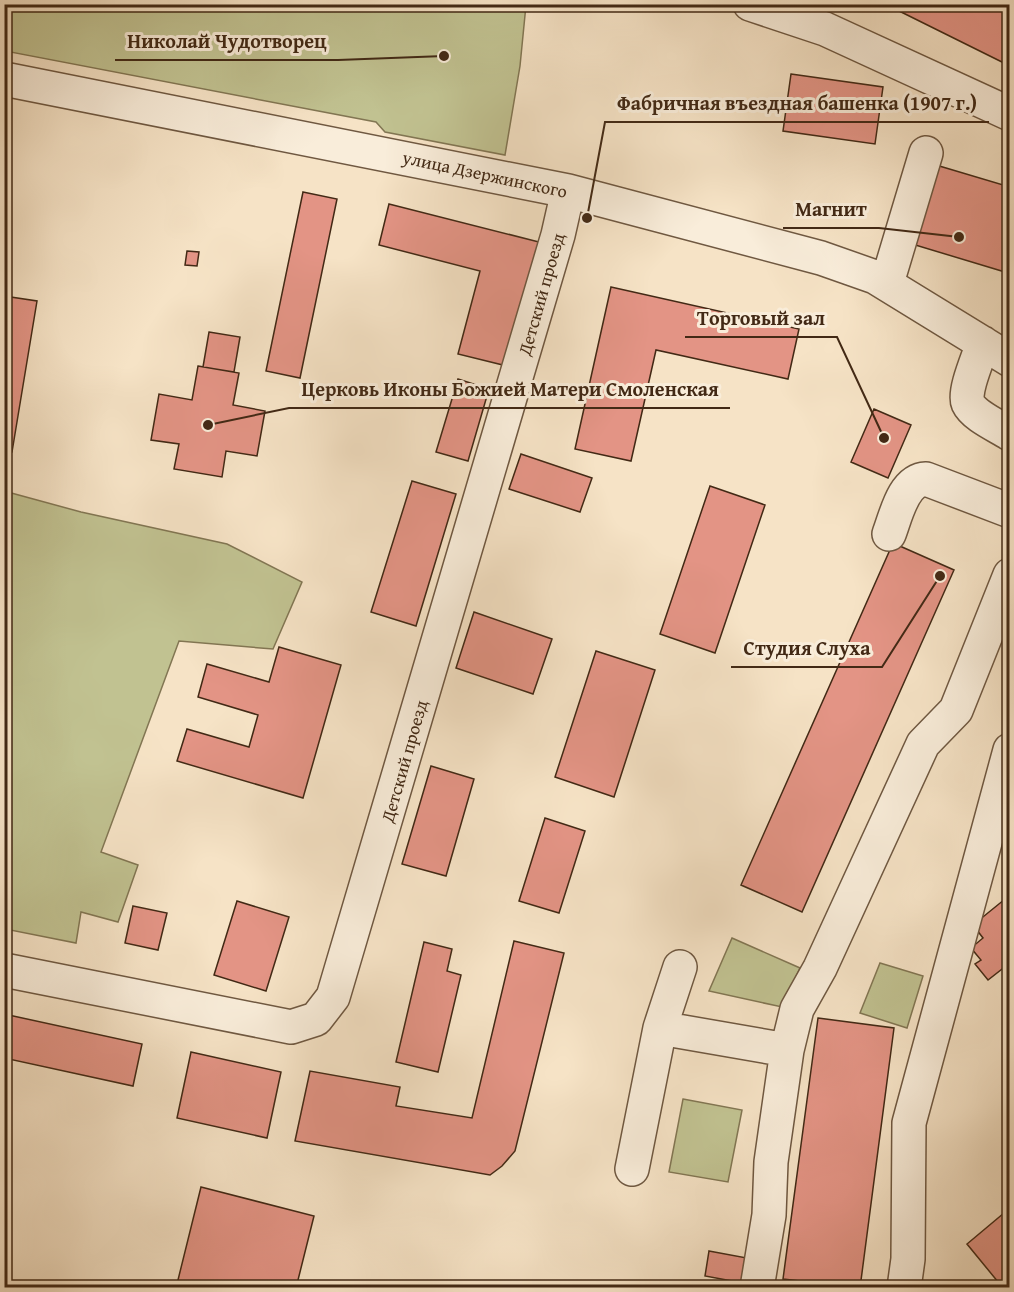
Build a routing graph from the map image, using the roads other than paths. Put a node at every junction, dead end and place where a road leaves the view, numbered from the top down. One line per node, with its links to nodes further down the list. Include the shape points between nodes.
1 (750, 4): 3 (street, via 825,29)
2 (4, 79): 5 (street, улица Дзержинского)
3 (1010, 114)
4 (926, 153): 6 (street)
5 (568, 191): 6 (street, улица Дзержинского, via 821,258); 14 (street, Детский проезд, via 333,997 316,1019 291,1027)
6 (887, 283): 7 (street, улица Дзержинского)
7 (996, 352): 8 (street, via 967,392 967,402)
8 (1010, 434)
9 (1010, 511): 10 (street, via 926,478 918,479 909,486)
10 (889, 534)
11 (1010, 575): 16 (street, via 956,710 923,744 820,968 797,1009)
12 (1010, 750): 19 (street, via 909,1123 908,1259)
13 (680, 967): 15 (street)
14 (4, 970)
15 (660, 1028): 16 (street); 17 (street)
16 (787, 1050): 18 (street)
17 (632, 1169)
18 (757, 1287)
19 (904, 1287)

